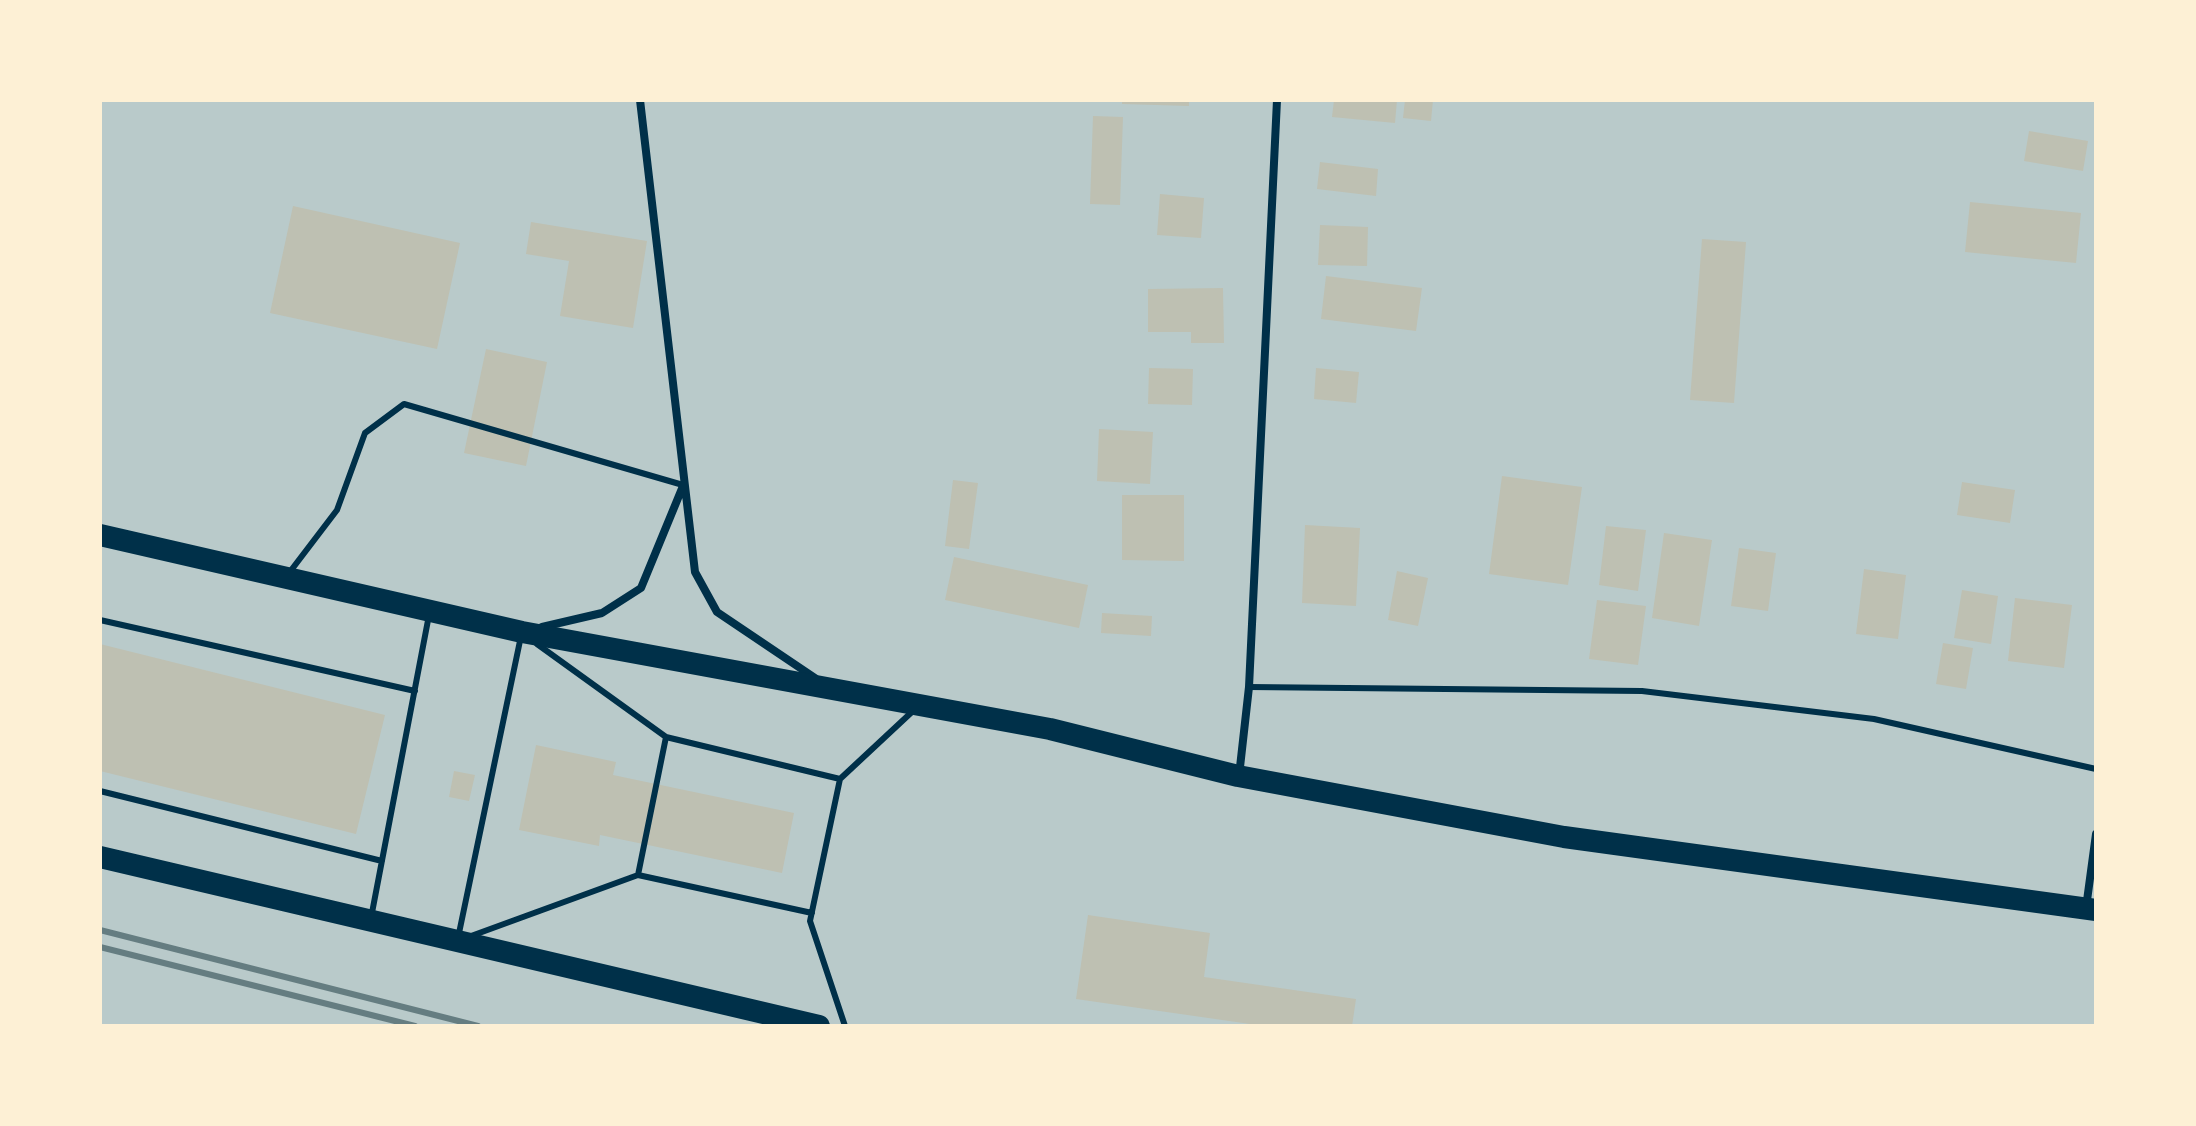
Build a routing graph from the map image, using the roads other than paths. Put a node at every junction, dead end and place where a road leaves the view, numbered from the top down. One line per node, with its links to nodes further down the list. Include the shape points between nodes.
1 (640, 100): 3 (street)
2 (1277, 100): 10 (street)
3 (683, 485): 5 (lane, via 404,404 365,433 337,510); 8 (street, via 641,588 602,613); 9 (street, via 695,572 717,612)
4 (100, 535): 5 (highway)
5 (286, 577): 6 (highway)
6 (430, 612): 8 (highway); 11 (lane)
7 (100, 620): 11 (lane)
8 (522, 632): 9 (highway); 13 (lane); 25 (lane)
9 (828, 687): 12 (highway)
10 (1249, 687): 14 (lane, via 1642,691 1874,719); 15 (street)
11 (415, 691): 20 (lane)
12 (920, 704): 15 (highway, via 1050,729); 16 (lane)
13 (666, 737): 16 (lane); 21 (lane)
14 (2096, 769)
15 (1238, 776): 22 (highway, via 1564,837)
16 (840, 779): 23 (lane)
17 (100, 791): 20 (lane)
18 (2096, 834): 22 (street)
19 (100, 857): 24 (highway)
20 (382, 861): 24 (lane)
21 (638, 875): 23 (lane); 25 (lane)
22 (2091, 910)
23 (812, 913): 27 (lane, via 810,921)
24 (370, 921): 25 (highway)
25 (457, 942): 26 (highway)
26 (819, 1026)
27 (845, 1026)

